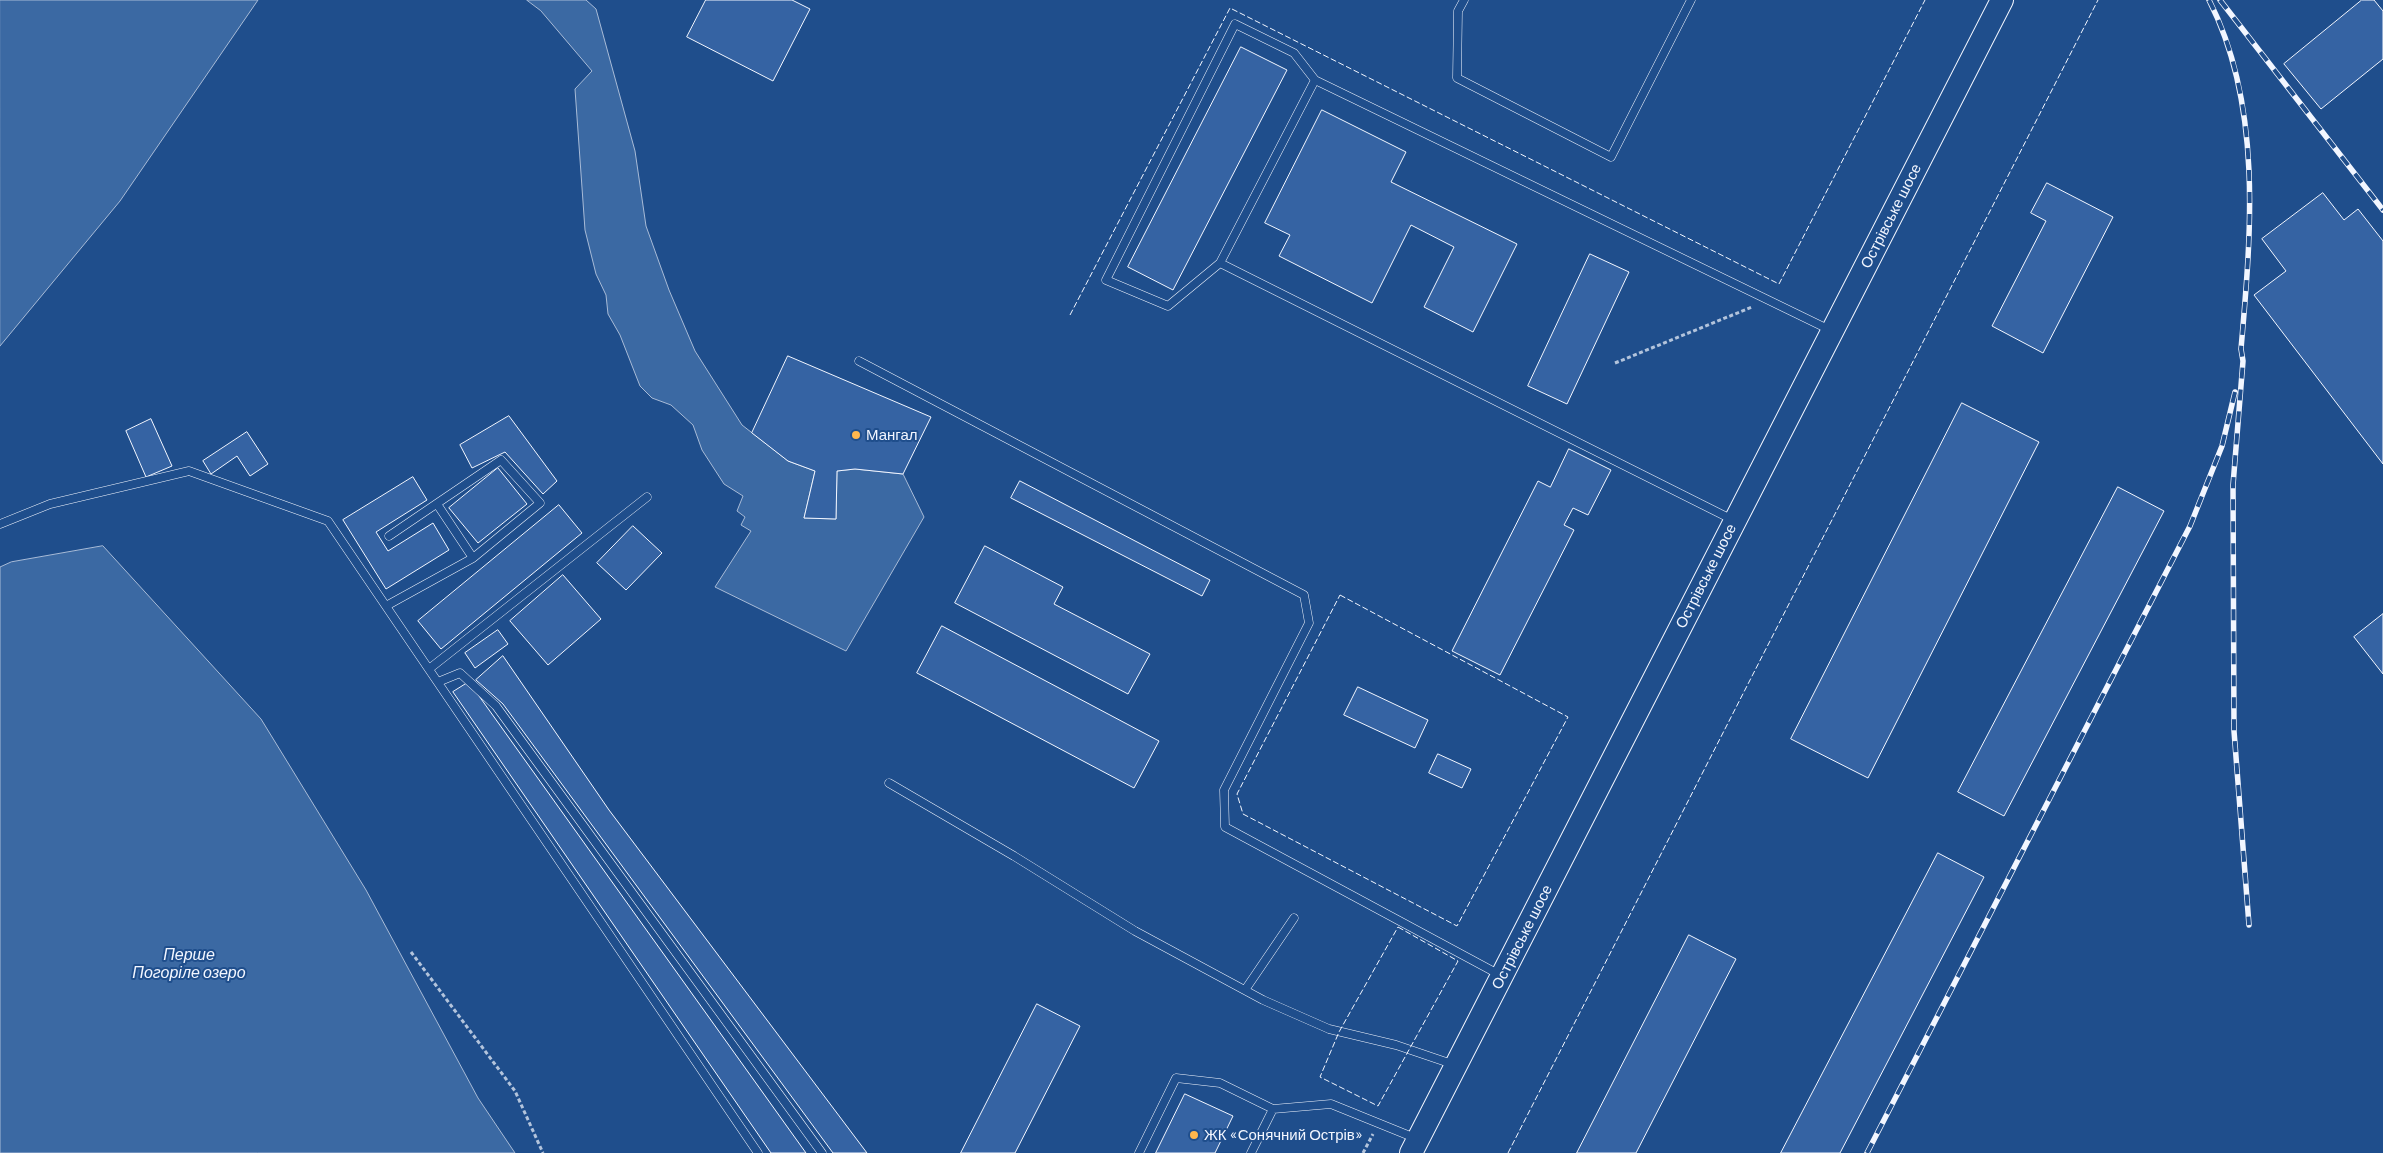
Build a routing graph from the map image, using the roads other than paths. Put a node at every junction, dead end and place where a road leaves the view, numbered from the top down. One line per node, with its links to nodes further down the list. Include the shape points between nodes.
1 (1464, 0): 2 (lane, via 1458,11 1457,78 1611,157)
2 (1691, 0)
3 (2002, 0): 6 (street, Острівське шосе)
4 (1315, 80): 5 (lane); 5 (lane, via 1294,53 1235,24 1106,280 1168,306); 6 (lane)
5 (1220, 263): 10 (lane)
6 (1832, 331): 10 (street, Острівське шосе)
7 (858, 361): 19 (lane, via 1304,595 1309,623 1224,790 1225,827)
8 (647, 497): 15 (lane)
9 (437, 504): 12 (lane); 13 (lane); 13 (lane, via 501,460 540,503)
10 (1735, 521): 19 (street, Острівське шосе)
11 (0, 524): 14 (lane, via 50,504 189,472 328,521)
12 (389, 536)
13 (473, 558): 14 (lane)
14 (386, 606): 15 (lane)
15 (429, 669): 16 (lane)
16 (438, 682): 24 (lane); 25 (lane, via 460,673 496,706)
17 (889, 784): 20 (lane, via 1135,931)
18 (1294, 918): 20 (lane)
19 (1502, 976): 21 (street, Острівське шосе)
20 (1245, 990): 21 (lane, via 1329,1028 1396,1045)
21 (1456, 1066): 23 (street, Острівське шосе)
22 (1273, 1109): 23 (lane, via 1331,1104 1379,1123); 26 (lane, via 1220,1084 1176,1078); 27 (lane)
23 (1415, 1146)
24 (758, 1153)
25 (822, 1153)
26 (1139, 1153)
27 (1251, 1153)

